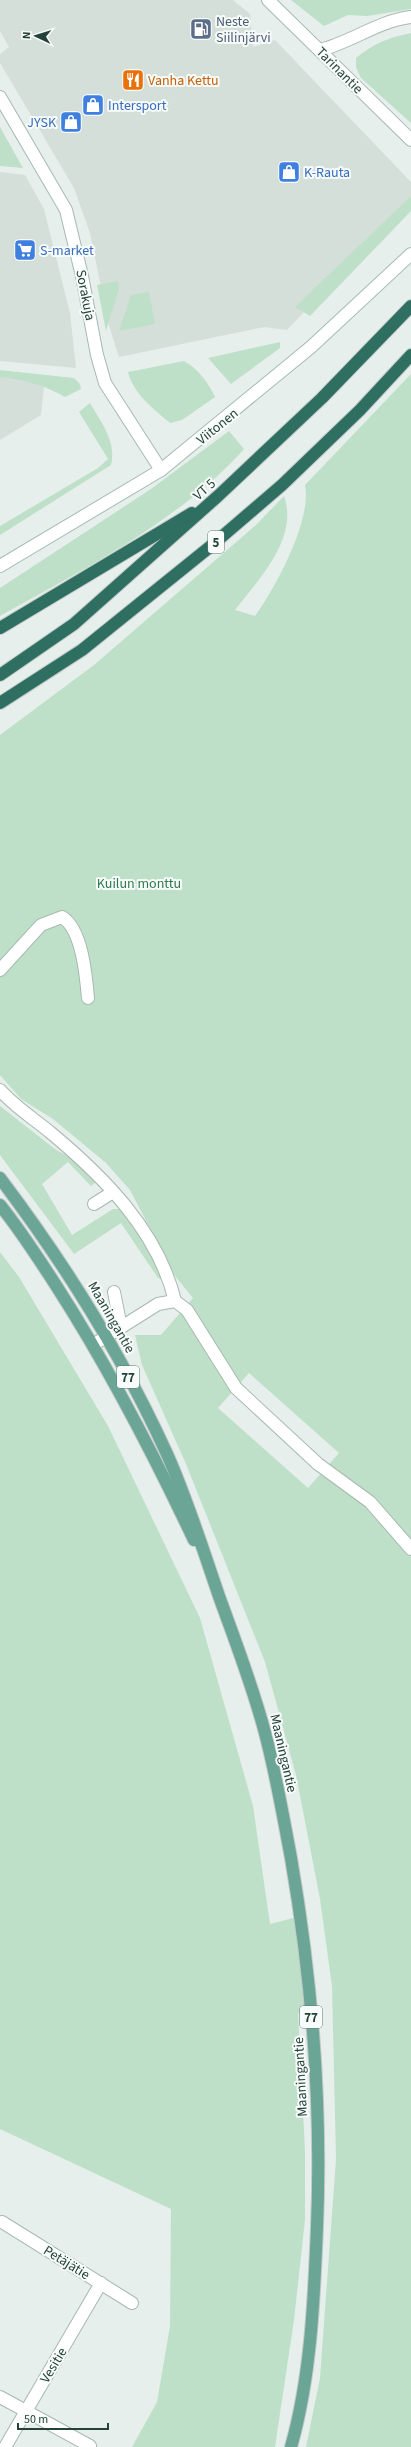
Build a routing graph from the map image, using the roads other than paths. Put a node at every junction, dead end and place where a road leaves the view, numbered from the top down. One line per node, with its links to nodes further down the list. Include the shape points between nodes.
1 (268, 0): 3 (street, Tarinantie)
2 (411, 17): 3 (street, via 396,19)
3 (320, 50): 5 (street, Tarinantie)
4 (0, 97): 9 (street, Sorakuja, via 66,210 105,383)
5 (411, 140)
6 (411, 254): 9 (street, Viitonen, via 311,347)
7 (411, 306): 10 (highway, VT 5 / 5, via 322,398)
8 (411, 355): 14 (highway, 5, via 360,410 282,486 82,650)
9 (162, 470): 11 (street, Viitonen)
10 (218, 496): 12 (highway); 13 (highway, VT 5 / 5, via 74,624)
11 (0, 566)
12 (0, 628)
13 (0, 674)
14 (0, 703)
15 (0, 970): 16 (street, via 41,925 62,917 69,921 78,938)
16 (88, 998)
17 (0, 1090): 19 (street, via 14,1105 87,1164)
18 (0, 1178): 25 (main road, Maaningantie / 77, via 61,1261)
19 (114, 1192): 20 (street); 23 (street, via 150,1240 170,1279)
20 (94, 1204)
21 (0, 1205): 26 (main road, Maaningantie / 77)
22 (114, 1292): 24 (street)
23 (175, 1300): 24 (street, via 158,1304); 27 (street, via 187,1310 236,1388 318,1464 370,1502)
24 (121, 1327): 25 (street)
25 (106, 1336): 26 (street); 28 (main road, Maaningantie / 77, via 167,1454 201,1538)
26 (94, 1345): 28 (main road, Maaningantie / 77, via 162,1473)
27 (411, 1549)
28 (219, 1596): 36 (main road, Maaningantie / 77, via 265,1733 285,1824 301,1916 316,2065 318,2186 314,2300 306,2367)
29 (2, 2222): 30 (street, Petäjätie)
30 (101, 2283): 31 (street, Petäjätie); 33 (street, Vesitie)
31 (132, 2302)
32 (0, 2397): 33 (street)
33 (25, 2412): 34 (street); 35 (street, Vesitie)
34 (90, 2446)
35 (5, 2447)
36 (291, 2447)

